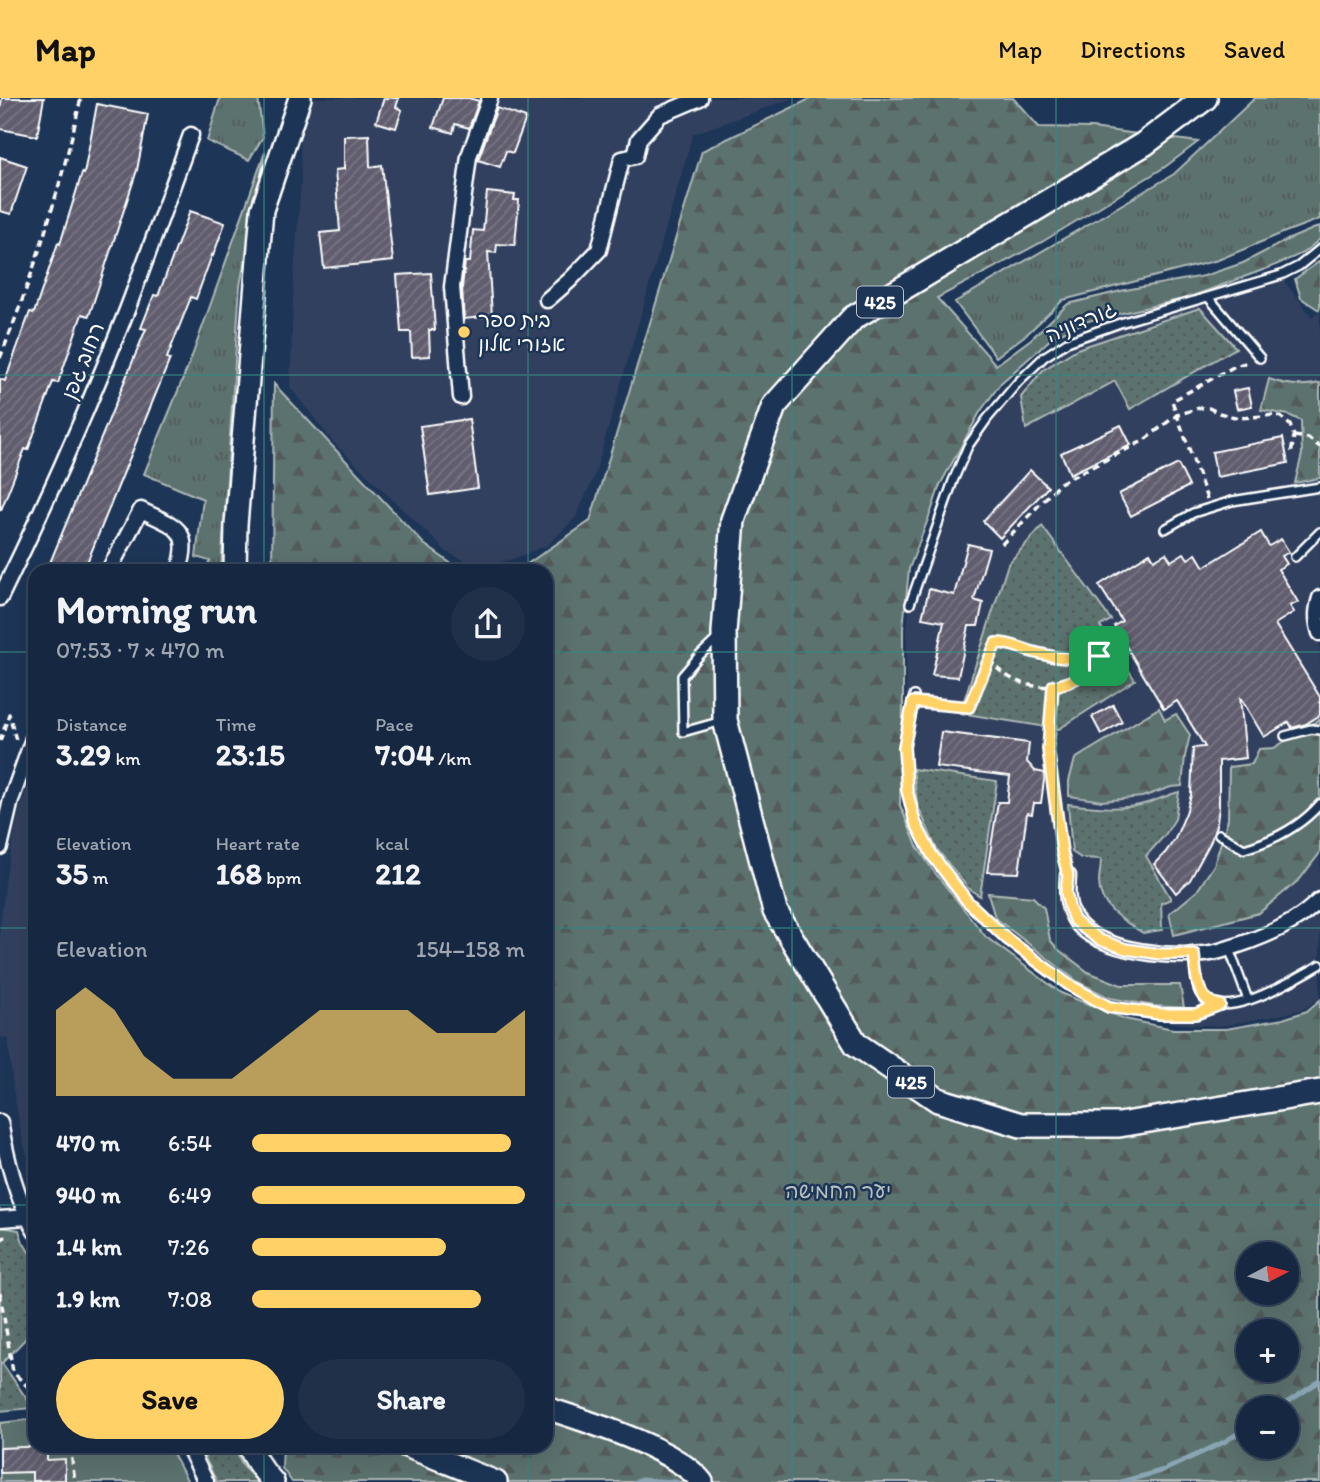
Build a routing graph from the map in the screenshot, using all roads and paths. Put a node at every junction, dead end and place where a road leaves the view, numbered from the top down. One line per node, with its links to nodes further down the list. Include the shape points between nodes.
1 (81, 98): 10 (path, via 40,248)
2 (300, 98): 25 (main road, via 262,211)
3 (490, 98): 12 (street, via 469,156 452,287)
4 (1205, 98): 29 (main road, 425, via 1144,144 853,318 774,406 733,520)
5 (691, 100): 9 (street, via 660,115 639,139 635,156 622,159 599,250)
6 (191, 135): 26 (street, רחוב גפן, via 111,349)
7 (1320, 249): 8 (lane, גורדוניה, via 1281,275)
8 (1209, 298): 11 (lane); 28 (lane, גורדוניה, via 1067,342 1018,382 968,446)
9 (547, 300)
10 (0, 358)
11 (1260, 358): 13 (path, via 1235,366 1172,401)
12 (460, 397)
13 (1177, 415): 14 (path, via 1209,408 1239,418 1275,415 1290,425); 18 (path); 21 (path, via 1143,441 1060,483)
14 (1294, 436): 15 (path, via 1308,438); 16 (path)
15 (1320, 447)
16 (1291, 455)
17 (1320, 487): 18 (lane)
18 (1210, 507): 19 (lane)
19 (1164, 528)
20 (1320, 532): 22 (lane)
21 (1002, 544)
22 (1295, 557)
23 (112, 564): 24 (street, via 141,510 180,531 184,545)
24 (180, 564)
25 (234, 564)
26 (0, 598)
27 (1320, 598): 30 (street)
28 (910, 604)
29 (724, 632): 36 (main road, 425); 36 (lane, via 682,676 683,732)
30 (1320, 633)
31 (1120, 651): 32 (path)
32 (1099, 656): 33 (path, via 1063,659 996,643); 34 (path, via 1082,676)
33 (989, 659): 34 (path, via 1012,680); 35 (path, via 969,707)
34 (1053, 686): 45 (path, via 1048,749)
35 (913, 699): 51 (lane, via 904,747 915,822 932,855 967,901 1007,939 1069,985 1109,1007 1196,1014)
36 (725, 720): 52 (main road, 425, via 775,911 856,1044 938,1100 1021,1125 1119,1125)
37 (1320, 730): 38 (lane)
38 (1284, 736)
39 (0, 741): 40 (path, via 9,714 15,738)
40 (28, 748)
41 (28, 751): 44 (street)
42 (1320, 804): 43 (lane, via 1263,844 1244,849)
43 (1219, 834)
44 (0, 847)
45 (1068, 876): 48 (street, via 1066,892 1074,920 1100,940 1138,951)
46 (1320, 900): 47 (street, via 1272,932)
47 (1229, 948): 48 (street); 50 (lane)
48 (1194, 954): 51 (lane, via 1201,994)
49 (1320, 965): 50 (lane)
50 (1248, 1000): 51 (lane)
51 (1220, 1005)
52 (1320, 1092)
53 (0, 1122): 54 (street, via 10,1171)
54 (27, 1217): 55 (street)
55 (0, 1219)
56 (0, 1293): 57 (path, via 13,1372)
57 (28, 1387)
58 (553, 1410): 67 (main road, via 666,1454)
59 (71, 1453): 63 (path)
60 (192, 1453): 64 (street)
61 (251, 1453): 65 (main road)
62 (424, 1453): 66 (main road)
63 (75, 1482)
64 (206, 1482)
65 (273, 1482)
66 (496, 1482)
67 (702, 1482)

